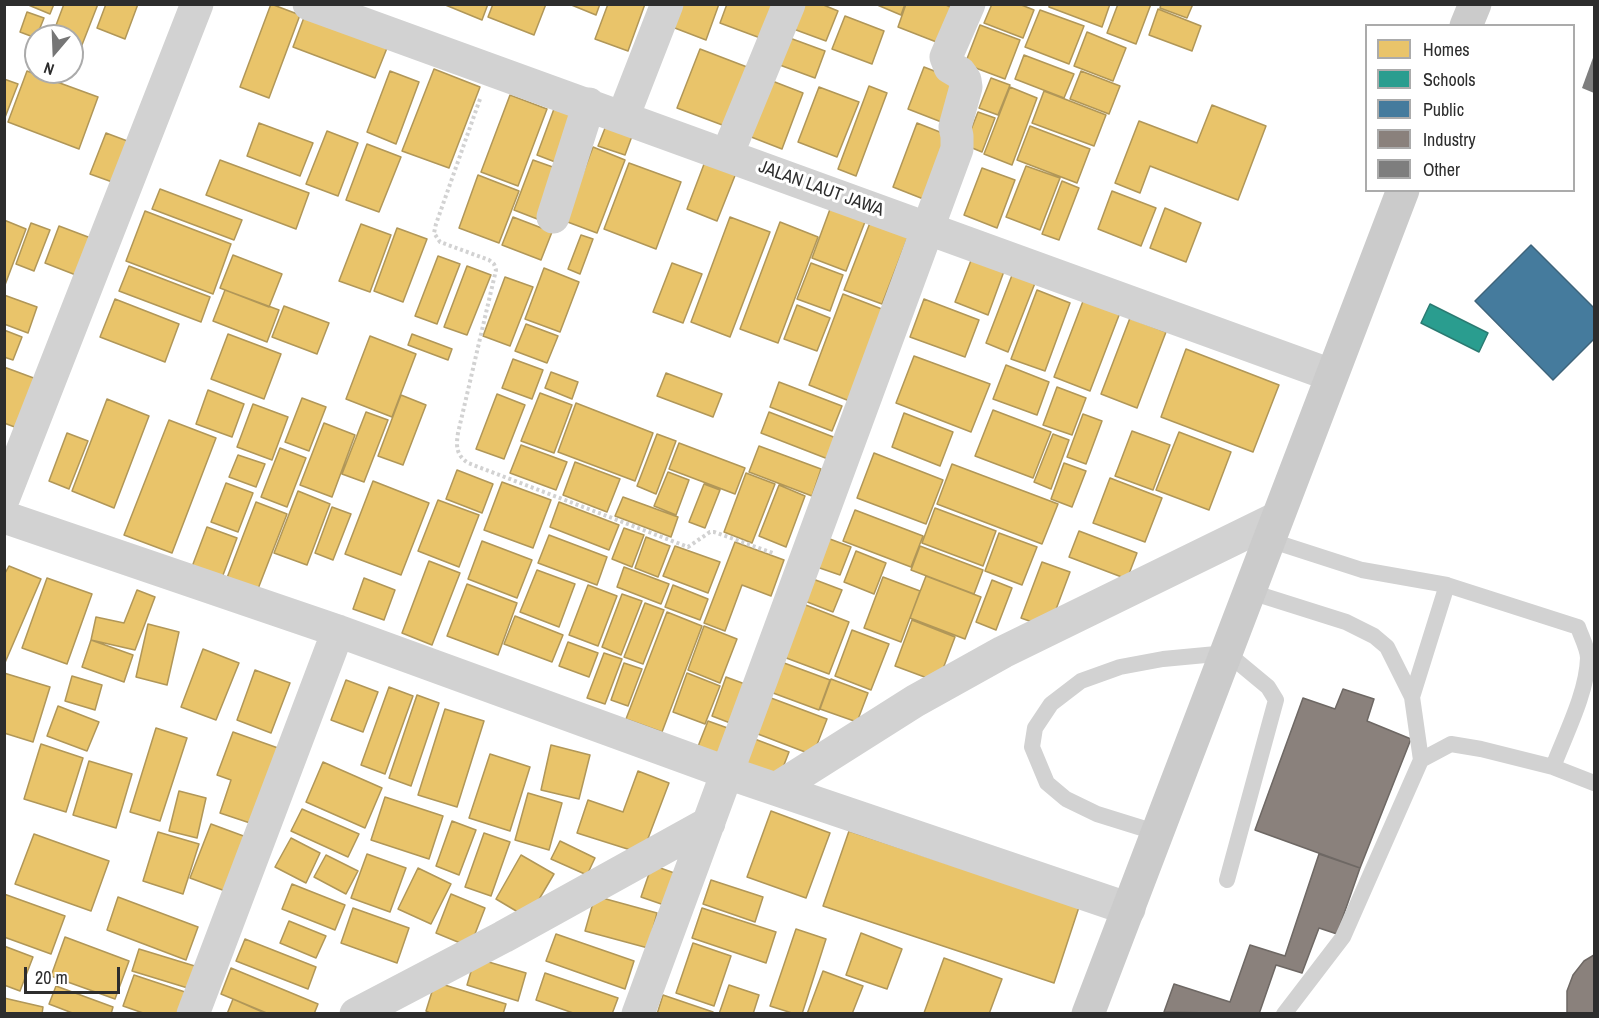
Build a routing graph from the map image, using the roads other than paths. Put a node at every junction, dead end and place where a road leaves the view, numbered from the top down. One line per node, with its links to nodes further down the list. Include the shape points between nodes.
1 (197, 4): 15 (street)
2 (309, 4): 8 (street, JALAN LAUT JAWA)
3 (667, 4): 9 (street)
4 (789, 4): 10 (street)
5 (969, 4): 13 (street, via 946,57 950,68 965,80 966,87 955,127 957,149)
6 (1474, 4): 7 (main road)
7 (1467, 24)
8 (589, 104): 9 (street, JALAN LAUT JAWA); 12 (street)
9 (623, 117): 10 (street, JALAN LAUT JAWA)
10 (727, 155): 13 (street, JALAN LAUT JAWA)
11 (1402, 192): 14 (main road)
12 (553, 217)
13 (928, 228): 14 (street, JALAN LAUT JAWA); 25 (street)
14 (1331, 375): 17 (main road)
15 (4, 497)
16 (4, 517): 20 (street)
17 (1273, 529): 18 (lane, via 1362,570); 19 (main road); 27 (street, via 1003,652 915,701)
18 (1447, 585): 22 (lane); 24 (lane, via 1578,627 1588,656 1584,682)
19 (1251, 592): 21 (main road); 22 (lane, via 1346,622 1374,636 1387,647)
20 (338, 631): 25 (street); 32 (street)
21 (1227, 653): 29 (main road); 29 (lane, via 1120,667 1081,681 1051,704 1035,728 1032,747 1047,783 1066,800); 30 (lane, via 1268,687 1276,700)
22 (1412, 697): 23 (lane)
23 (1421, 760): 24 (lane, via 1451,744); 36 (lane, via 1342,937)
24 (1552, 767): 26 (lane)
25 (728, 772): 27 (street); 28 (street)
26 (1594, 783)
27 (776, 789): 31 (street)
28 (709, 823): 33 (street, via 503,938); 34 (street)
29 (1158, 833): 31 (main road)
30 (1227, 880)
31 (1129, 909): 35 (main road)
32 (193, 1014)
33 (356, 1014)
34 (638, 1014)
35 (1088, 1014)
36 (1284, 1014)

